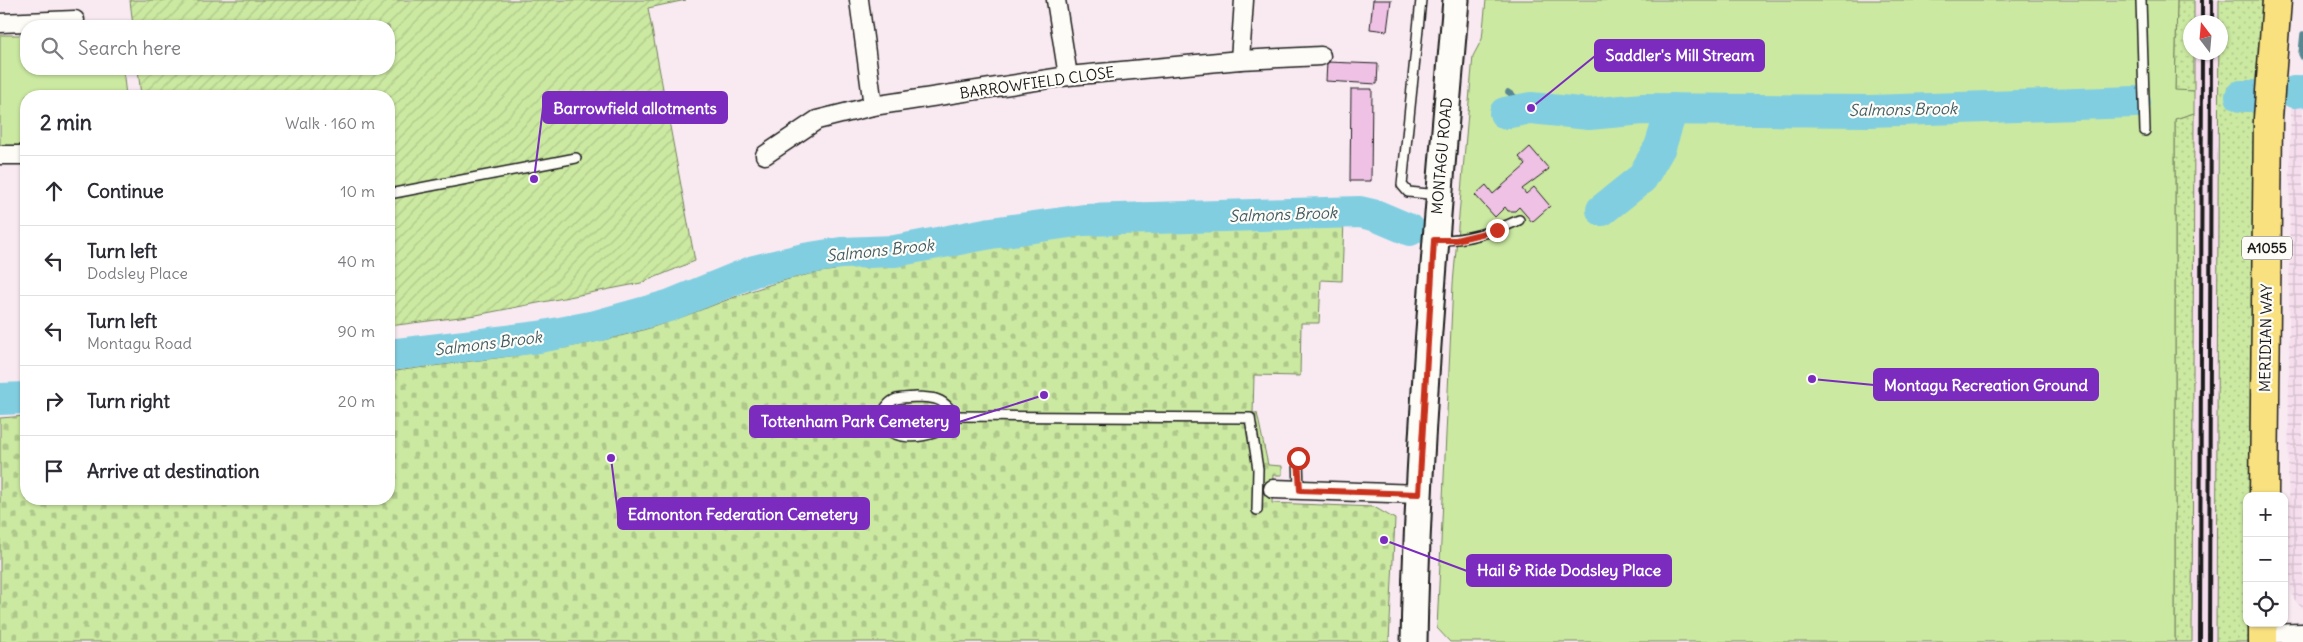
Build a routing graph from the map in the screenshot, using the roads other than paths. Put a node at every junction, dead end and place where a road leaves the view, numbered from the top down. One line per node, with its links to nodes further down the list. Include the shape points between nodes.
1 (859, 0): 13 (street)
2 (1056, 0): 12 (street)
3 (1244, 0): 11 (street)
4 (1421, 0): 20 (lane, via 1402,185 1408,192)
5 (1456, 0): 20 (main road, MONTAGU ROAD)
6 (2140, 0): 14 (lane)
7 (2277, 0): 27 (main road, MERIDIAN WAY / A1055, via 2268,118)
8 (20, 22): 9 (street)
9 (0, 23)
10 (1321, 56): 11 (street, BARROWFIELD CLOSE)
11 (1240, 60): 12 (street, BARROWFIELD CLOSE)
12 (1068, 76): 13 (street, BARROWFIELD CLOSE)
13 (873, 106): 17 (street, BARROWFIELD CLOSE, via 817,120)
14 (2145, 131)
15 (20, 154): 16 (street)
16 (0, 155)
17 (765, 155)
18 (576, 158): 19 (lane)
19 (395, 193)
20 (1439, 195): 22 (main road, MONTAGU ROAD)
21 (1519, 220): 22 (lane, via 1497,230 1456,240)
22 (1434, 240): 28 (main road, MONTAGU ROAD)
23 (951, 416): 23 (lane, via 949,424 938,433 916,436 895,434 884,424 882,417 895,399 917,397 938,398 950,409); 25 (lane, via 1250,418 1258,468)
24 (1298, 458): 26 (lane)
25 (1265, 489): 26 (street); 29 (lane)
26 (1300, 490): 28 (street)
27 (2264, 492)
28 (1419, 494): 32 (main road, MONTAGU ROAD)
29 (1256, 510)
30 (2263, 633): 31 (street)
31 (2303, 633)
32 (1414, 642)

